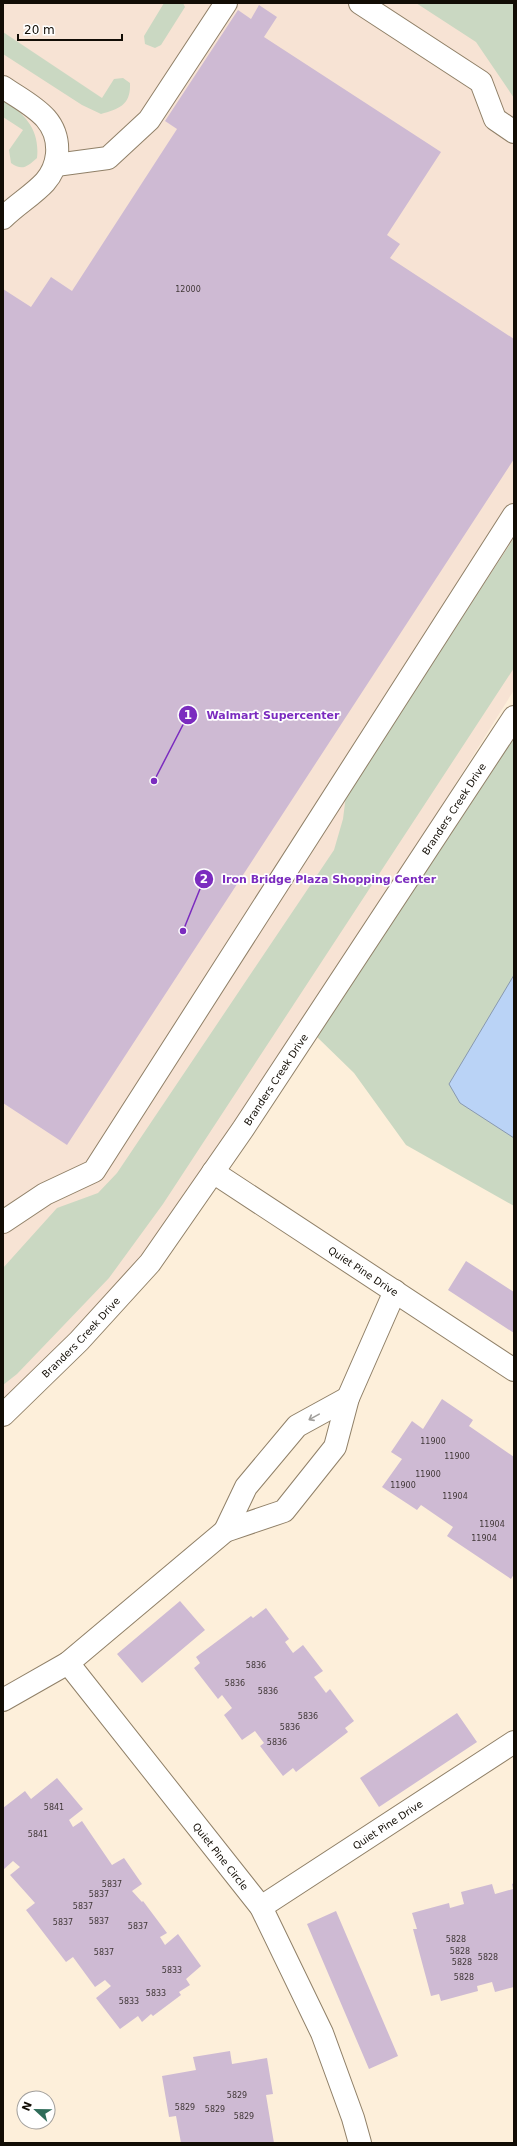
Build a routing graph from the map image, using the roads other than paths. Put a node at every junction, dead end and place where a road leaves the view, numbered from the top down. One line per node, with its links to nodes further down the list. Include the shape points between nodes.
1 (226, 3): 5 (street, via 149,120 108,158)
2 (360, 3): 4 (street, via 481,82 495,119)
3 (3, 87): 5 (street, via 43,114 50,123 58,141)
4 (514, 132)
5 (56, 165): 6 (street, via 45,182 15,205)
6 (3, 218)
7 (514, 515): 10 (street, via 94,1171 45,1194)
8 (514, 717): 9 (street, Branders Creek Drive)
9 (213, 1172): 11 (street, Quiet Pine Drive); 14 (street, Branders Creek Drive, via 150,1263 79,1341)
10 (3, 1222)
11 (395, 1291): 12 (street, Quiet Pine Drive); 13 (street)
12 (514, 1370)
13 (348, 1398): 15 (street, one-way to 15, via 297,1426 246,1487); 15 (street, via 336,1447 284,1511)
14 (3, 1415)
15 (225, 1531): 16 (street)
16 (68, 1663): 17 (street); 19 (street, Quiet Pine Circle)
17 (3, 1700)
18 (514, 1742): 19 (street, Quiet Pine Drive)
19 (261, 1907): 20 (street, Quiet Pine Circle, via 322,2033)
20 (360, 2143)

